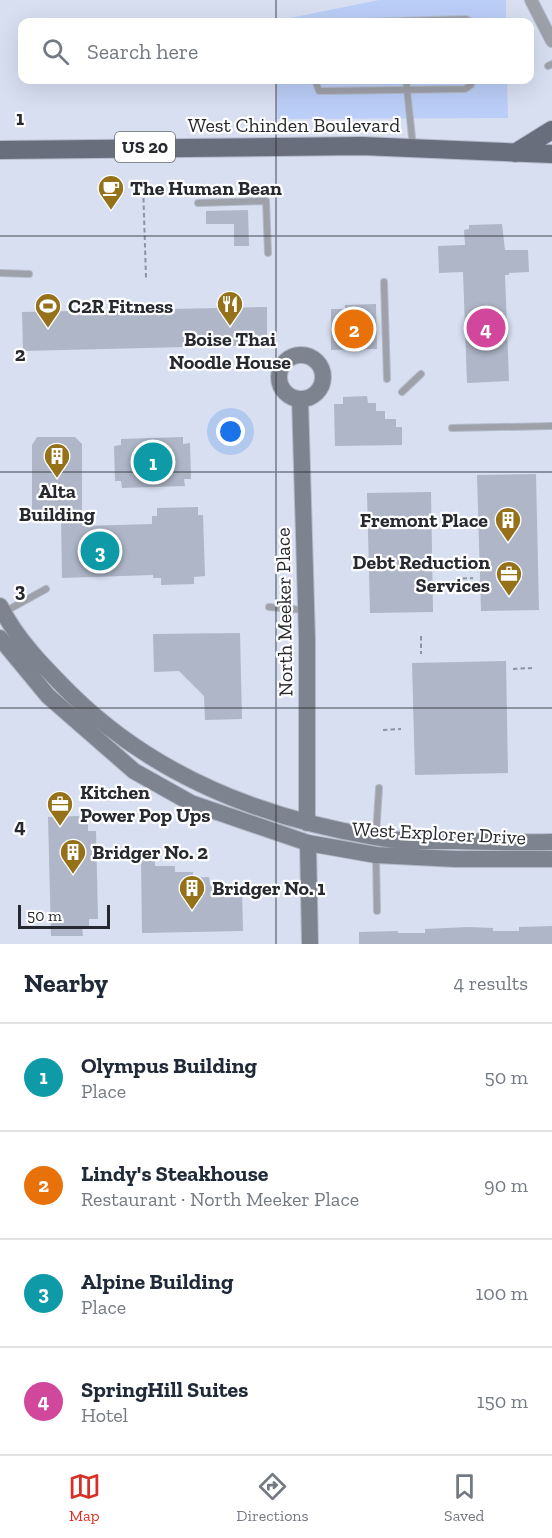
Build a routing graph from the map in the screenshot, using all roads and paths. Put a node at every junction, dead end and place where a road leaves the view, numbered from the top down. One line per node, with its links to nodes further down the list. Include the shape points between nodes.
1 (531, 0): 2 (street)
2 (552, 41)
3 (316, 84): 6 (lane, via 319,91)
4 (406, 84): 6 (lane)
5 (471, 84): 6 (lane, via 465,89)
6 (407, 89): 8 (lane)
7 (552, 130): 10 (main road)
8 (413, 148): 9 (main road, West Chinden Boulevard / US 20); 10 (main road, West Chinden Boulevard / US 20)
9 (0, 150)
10 (515, 153): 11 (main road, West Chinden Boulevard)
11 (552, 154)
12 (143, 183): 17 (path)
13 (198, 203): 14 (lane, via 266,201)
14 (268, 253)
15 (0, 273): 16 (lane)
16 (29, 274)
17 (146, 278)
18 (384, 282): 20 (lane)
19 (421, 374): 21 (lane)
20 (387, 379)
21 (402, 392)
22 (300, 399): 29 (street, North Meeker Place)
23 (552, 426): 24 (lane)
24 (452, 428)
25 (473, 578): 26 (path)
26 (455, 579)
27 (46, 589): 30 (lane)
28 (269, 607): 29 (lane)
29 (306, 610): 39 (street, North Meeker Place)
30 (1, 611): 39 (street, West Explorer Drive, via 50,673 79,702 145,754 238,802)
31 (421, 636): 33 (path)
32 (0, 638): 42 (street, West Explorer Drive, via 48,696 134,771 191,803)
33 (421, 654)
34 (532, 668): 35 (path)
35 (513, 669)
36 (401, 729): 37 (path)
37 (383, 730)
38 (380, 788): 40 (lane)
39 (307, 823): 40 (street, West Explorer Drive); 42 (street)
40 (376, 838): 41 (street, West Explorer Drive); 43 (lane)
41 (552, 842)
42 (308, 843): 43 (street, West Explorer Drive); 46 (street)
43 (376, 855): 44 (street, West Explorer Drive); 45 (lane)
44 (552, 859)
45 (378, 911)
46 (310, 944)

